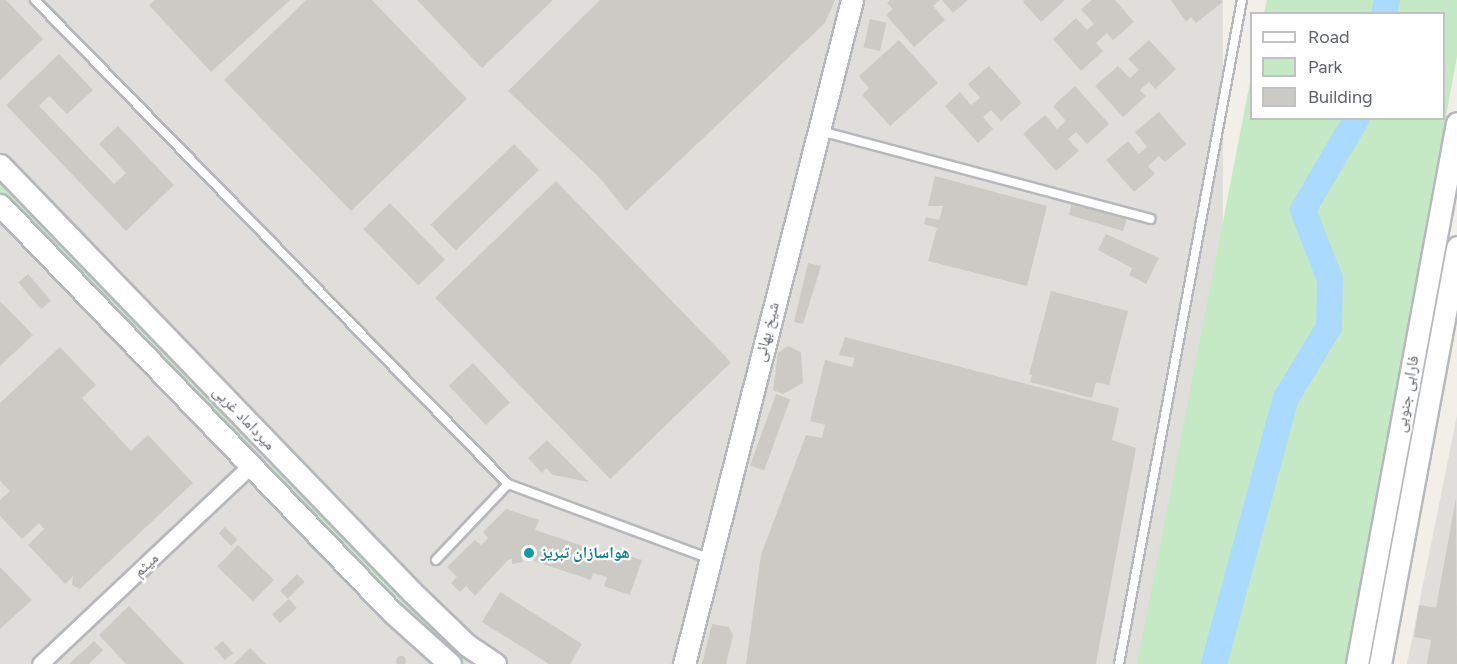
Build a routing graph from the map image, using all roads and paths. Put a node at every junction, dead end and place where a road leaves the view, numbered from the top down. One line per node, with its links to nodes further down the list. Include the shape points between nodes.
1 (35, 0): 11 (lane)
2 (852, 0): 5 (street, شیخ بهائی)
3 (1242, 0): 18 (lane)
4 (1457, 123): 19 (street, فارابی جنوبی)
5 (819, 131): 8 (lane); 12 (street, شیخ بهائی)
6 (0, 165): 16 (street, میرداماد غربی, via 412,592 467,645)
7 (0, 205): 10 (street, میرداماد غربی)
8 (1151, 219)
9 (1457, 247): 20 (street, فارابی جنوبی)
10 (251, 465): 14 (street, میثم); 15 (street, میرداماد غربی, via 392,612)
11 (508, 484): 12 (lane); 13 (lane)
12 (708, 558): 17 (street, شیخ بهائی)
13 (436, 560)
14 (40, 664)
15 (450, 664)
16 (495, 664)
17 (684, 664)
18 (1119, 664)
19 (1357, 664)
20 (1380, 664)

